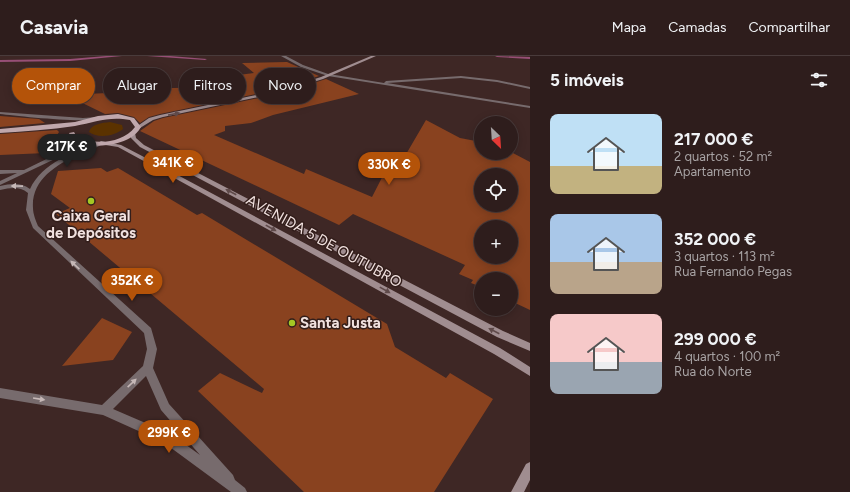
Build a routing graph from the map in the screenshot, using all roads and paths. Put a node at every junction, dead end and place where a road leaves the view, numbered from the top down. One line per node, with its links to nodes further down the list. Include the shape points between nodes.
1 (283, 56): 4 (street)
2 (374, 56): 3 (main road)
3 (367, 57): 4 (main road)
4 (329, 75): 5 (street); 10 (main road, one-way to 4, via 162,116 264,96)
5 (372, 83): 6 (street, via 461,77); 7 (street)
6 (530, 88)
7 (530, 107)
8 (0, 113): 9 (street)
9 (95, 119): 10 (main road, via 125,117 135,121); 11 (main road, via 75,124); 13 (main road, via 79,125)
10 (138, 127): 14 (main road)
11 (19, 129): 12 (main road); 13 (main road, via 48,127)
12 (0, 131)
13 (72, 133): 15 (main road)
14 (133, 134): 16 (main road, via 119,141); 22 (main road, AVENIDA 5 DE OUTUBRO, one-way to 14, via 500,334 142,146)
15 (79, 141): 16 (main road); 17 (street, via 66,151)
16 (101, 143): 21 (street, via 71,155 46,170 36,181); 24 (main road, AVENIDA 5 DE OUTUBRO, one-way to 24, via 119,146 142,158 497,351)
17 (26, 170): 18 (street); 19 (street)
18 (0, 172)
19 (0, 183)
20 (0, 188): 21 (street, one-way to 20, via 24,186)
21 (31, 193): 23 (street, one-way to 21, via 152,349 148,331 35,227 29,215)
22 (530, 347)
23 (148, 368): 26 (street, one-way to 23); 28 (street, via 165,407)
24 (530, 372)
25 (0, 393): 26 (street, one-way to 26)
26 (104, 410): 28 (street, via 167,438)
27 (530, 468): 29 (main road)
28 (240, 491)
29 (517, 492)

